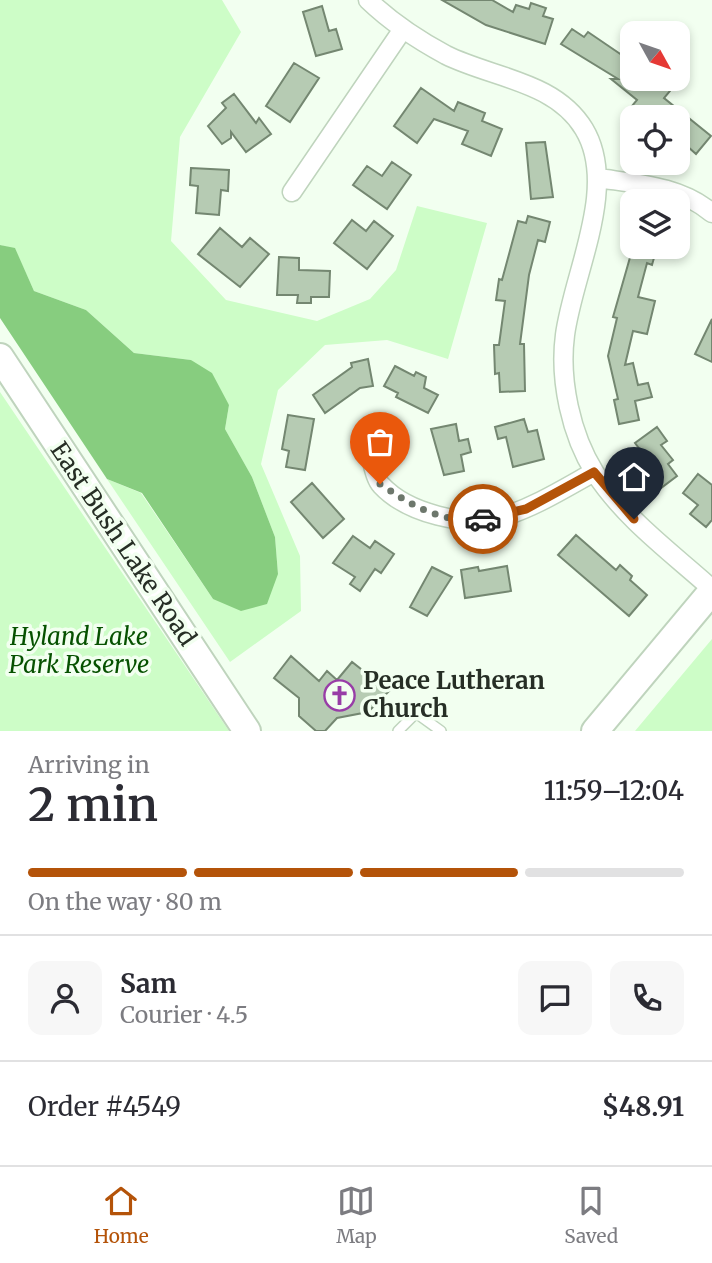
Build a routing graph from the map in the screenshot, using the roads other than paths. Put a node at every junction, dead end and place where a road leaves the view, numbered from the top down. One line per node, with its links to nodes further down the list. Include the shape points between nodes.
1 (368, 0): 2 (street)
2 (403, 29): 3 (street, via 447,55 549,95 569,109 584,129); 4 (street)
3 (598, 177): 5 (street, via 668,189 696,199); 8 (street, via 564,338 569,410)
4 (292, 192)
5 (712, 213)
6 (0, 357): 10 (street, East Bush Lake Road)
7 (370, 455): 8 (street, via 380,484 418,510 472,520 526,509)
8 (594, 472): 9 (street, via 620,506)
9 (712, 590): 13 (street)
10 (247, 731)
11 (398, 731): 12 (lane, via 416,713)
12 (441, 731)
13 (596, 731)

